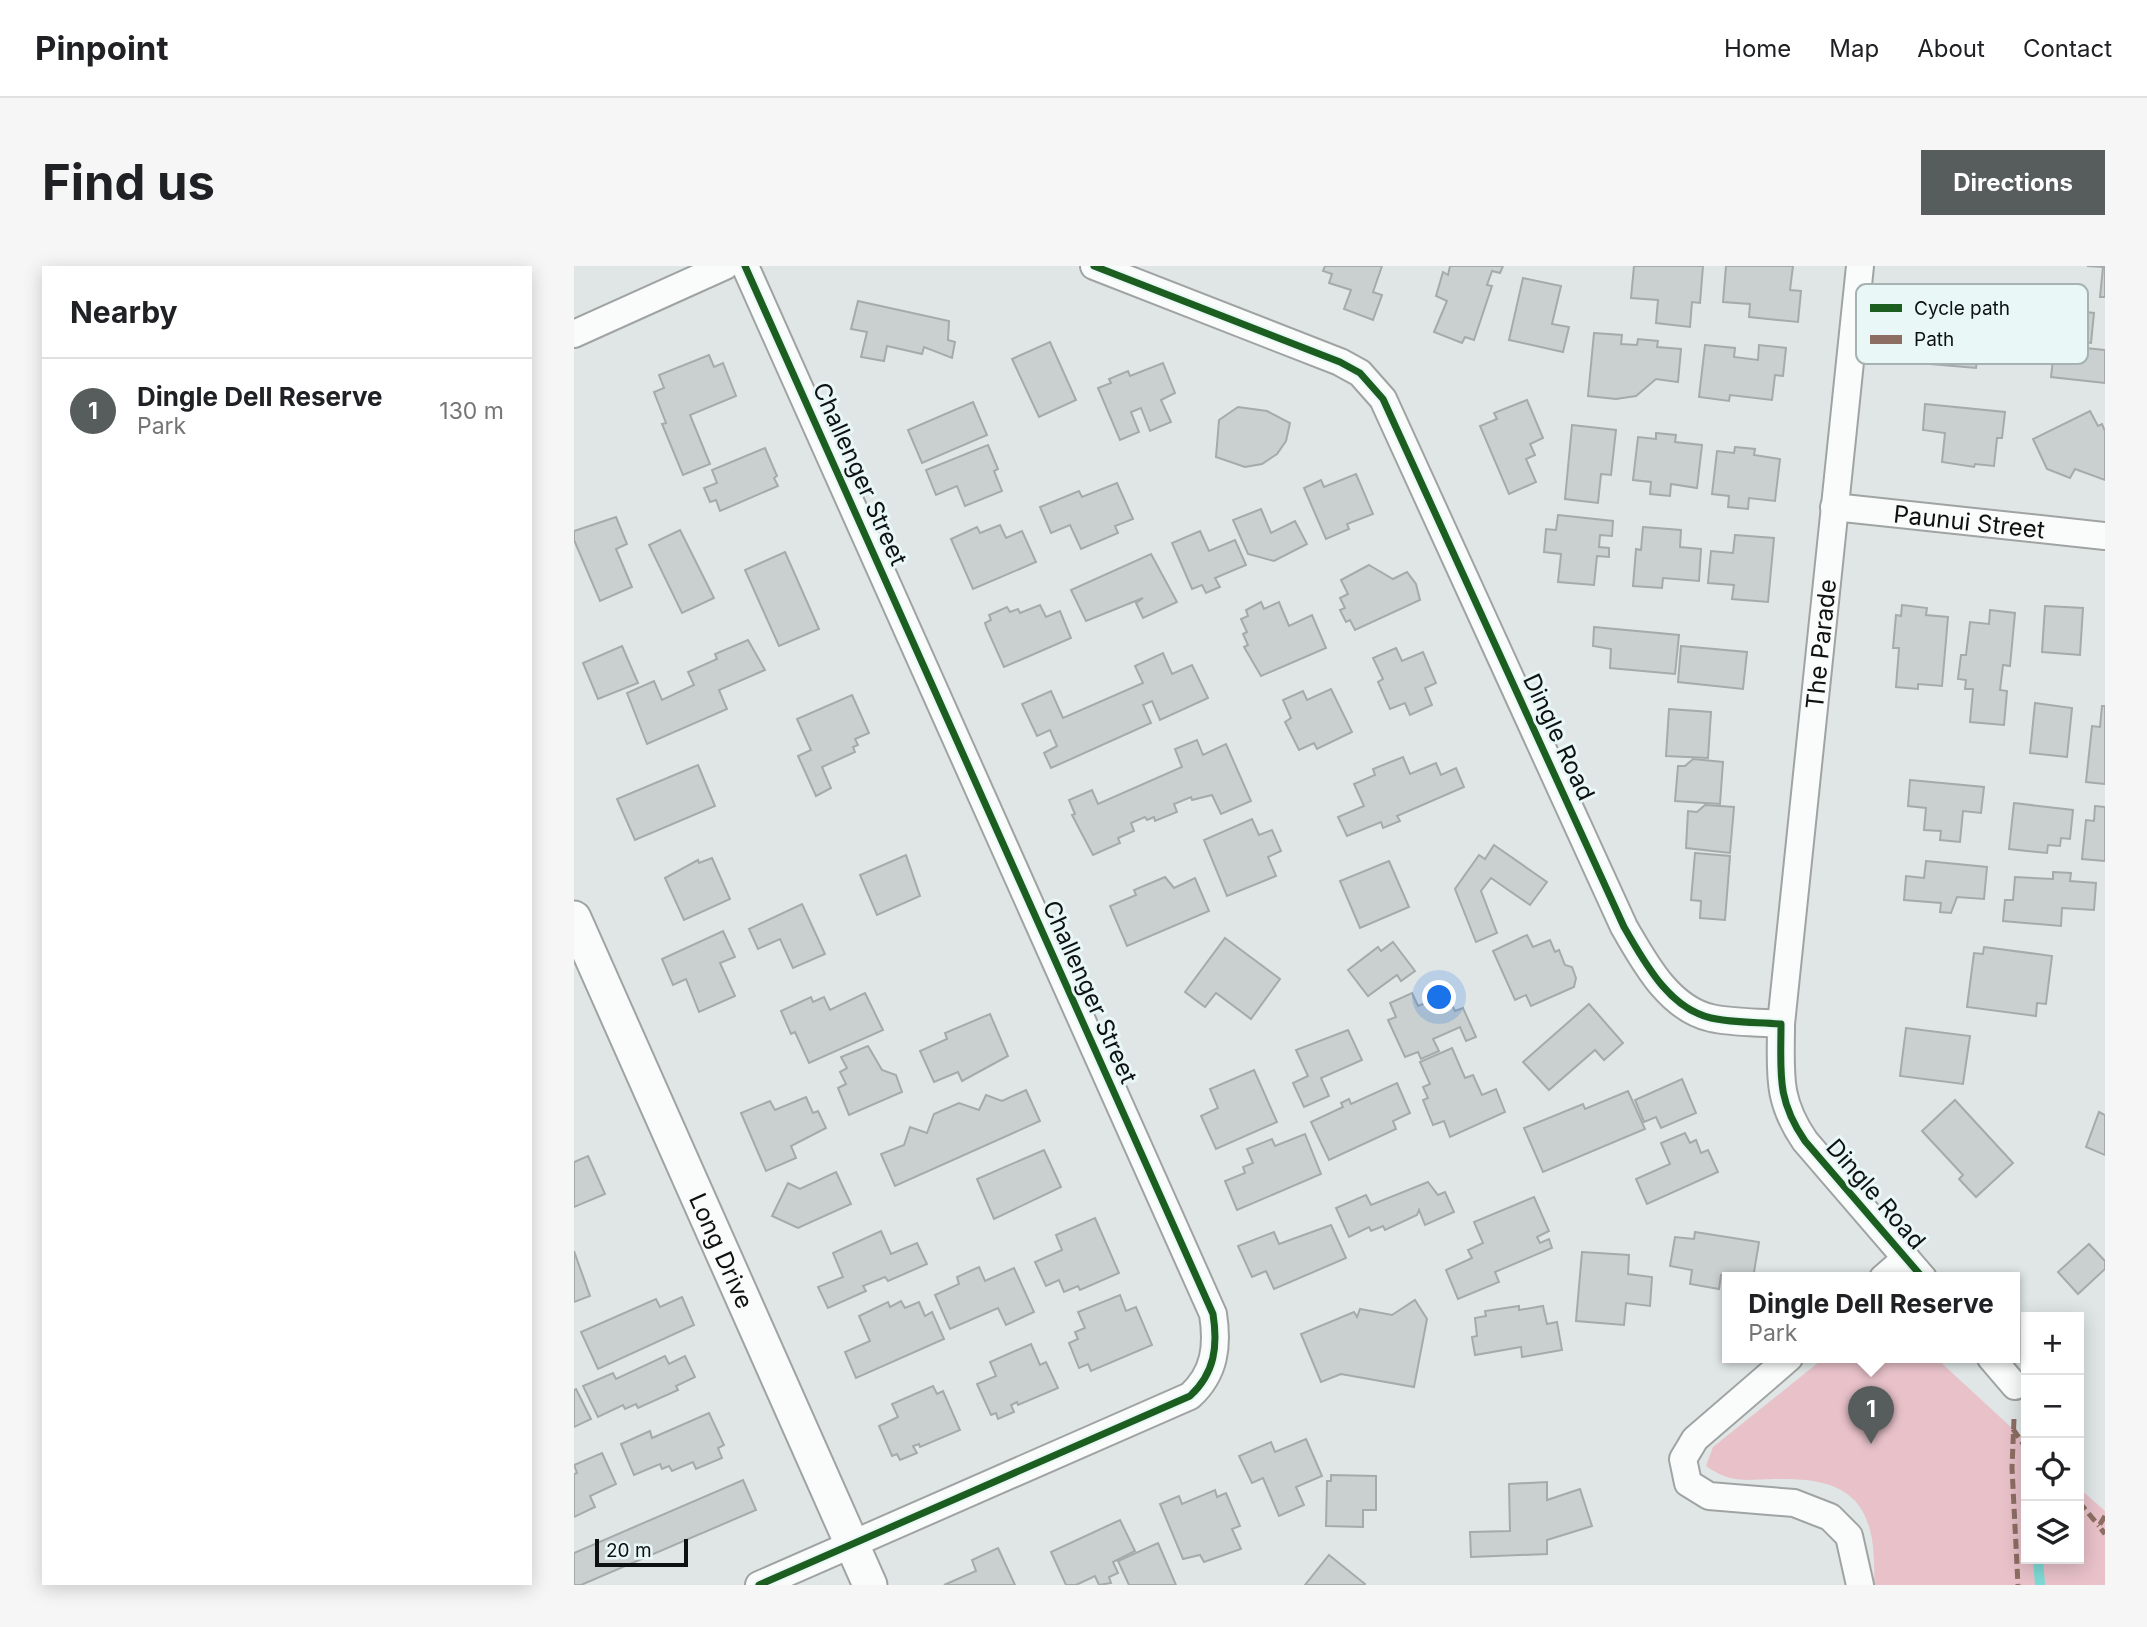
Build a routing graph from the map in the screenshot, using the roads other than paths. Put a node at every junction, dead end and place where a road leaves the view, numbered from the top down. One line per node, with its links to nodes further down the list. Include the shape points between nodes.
1 (725, 266): 7 (street)
2 (746, 266): 16 (street, Challenger Street, via 1213,1314 1215,1328 1210,1371 1190,1396)
3 (1094, 266): 11 (street, Dingle Road, via 1340,362 1372,383 1624,927 1644,960 1672,995 1709,1018)
4 (1860, 266): 5 (street, The Parade)
5 (1858, 284)
6 (1856, 303): 8 (street, The Parade)
7 (574, 334)
8 (1834, 507): 9 (street, Paunui Street); 11 (street, The Parade)
9 (2105, 536)
10 (574, 918): 16 (street, Long Drive)
11 (1781, 1024): 12 (street, Dingle Road, via 1782,1088 1789,1118)
12 (1914, 1268)
13 (1783, 1363): 19 (street, via 1695,1438 1683,1459 1688,1483 1709,1496 1794,1503 1830,1517 1849,1536)
14 (1995, 1363): 15 (street)
15 (2015, 1386)
16 (852, 1544): 17 (street, Challenger Street); 18 (street, Long Drive)
17 (759, 1585)
18 (870, 1585)
19 (1860, 1585)

